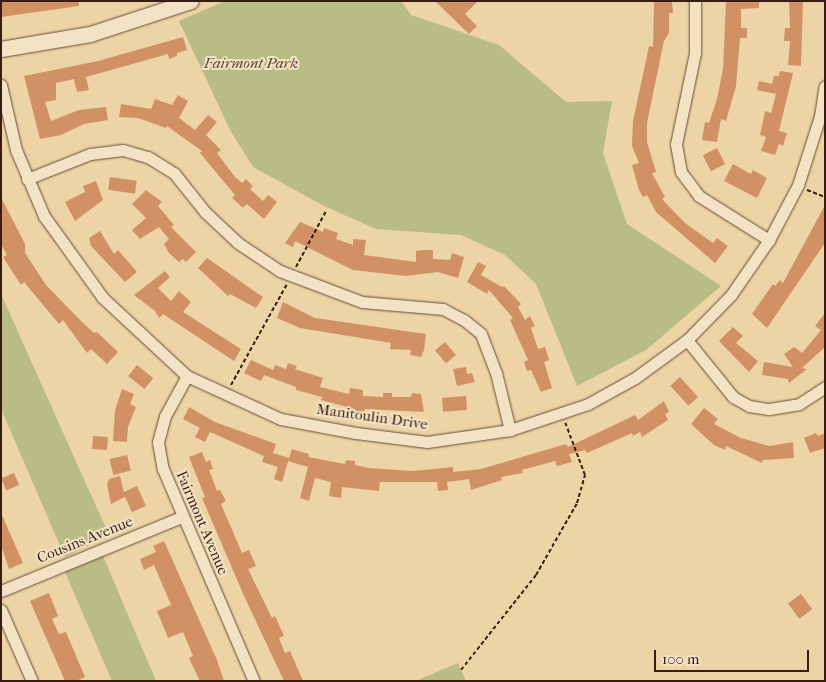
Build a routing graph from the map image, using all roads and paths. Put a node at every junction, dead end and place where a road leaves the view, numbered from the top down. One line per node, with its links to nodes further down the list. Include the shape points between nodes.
1 (695, 1): 10 (street, via 695,53 676,144 681,172 699,196)
2 (185, 2): 3 (street, via 90,34)
3 (1, 49)
4 (1, 86): 6 (street, Manitoulin Drive, via 7,117)
5 (825, 86): 7 (street, Manitoulin Drive, via 820,116)
6 (27, 179): 11 (street, via 90,154 123,150 148,157 174,173 205,212 238,243); 13 (street, Manitoulin Drive, via 44,216 103,298)
7 (798, 185): 8 (path); 10 (street, Manitoulin Drive)
8 (825, 197)
9 (326, 211): 11 (path)
10 (770, 240): 12 (street, Manitoulin Drive, via 732,295)
11 (291, 276): 15 (path); 17 (street, via 362,302 443,309 464,320 484,342 496,372)
12 (687, 340): 14 (street, via 733,397 749,406 769,409 799,404); 16 (street, Manitoulin Drive, via 635,378 588,404)
13 (187, 376): 15 (street, Manitoulin Drive); 18 (street, Fairmont Avenue, via 165,416 158,442 163,469)
14 (825, 387)
15 (227, 394): 17 (street, Manitoulin Drive, via 281,419 427,442)
16 (561, 413): 17 (street, Manitoulin Drive); 21 (path, via 586,475 577,503 536,574)
17 (510, 430)
18 (181, 517): 19 (street, Cousins Avenue); 23 (street, Fairmont Avenue)
19 (1, 591)
20 (1, 610): 22 (street)
21 (461, 670)
22 (32, 681)
23 (254, 681)

